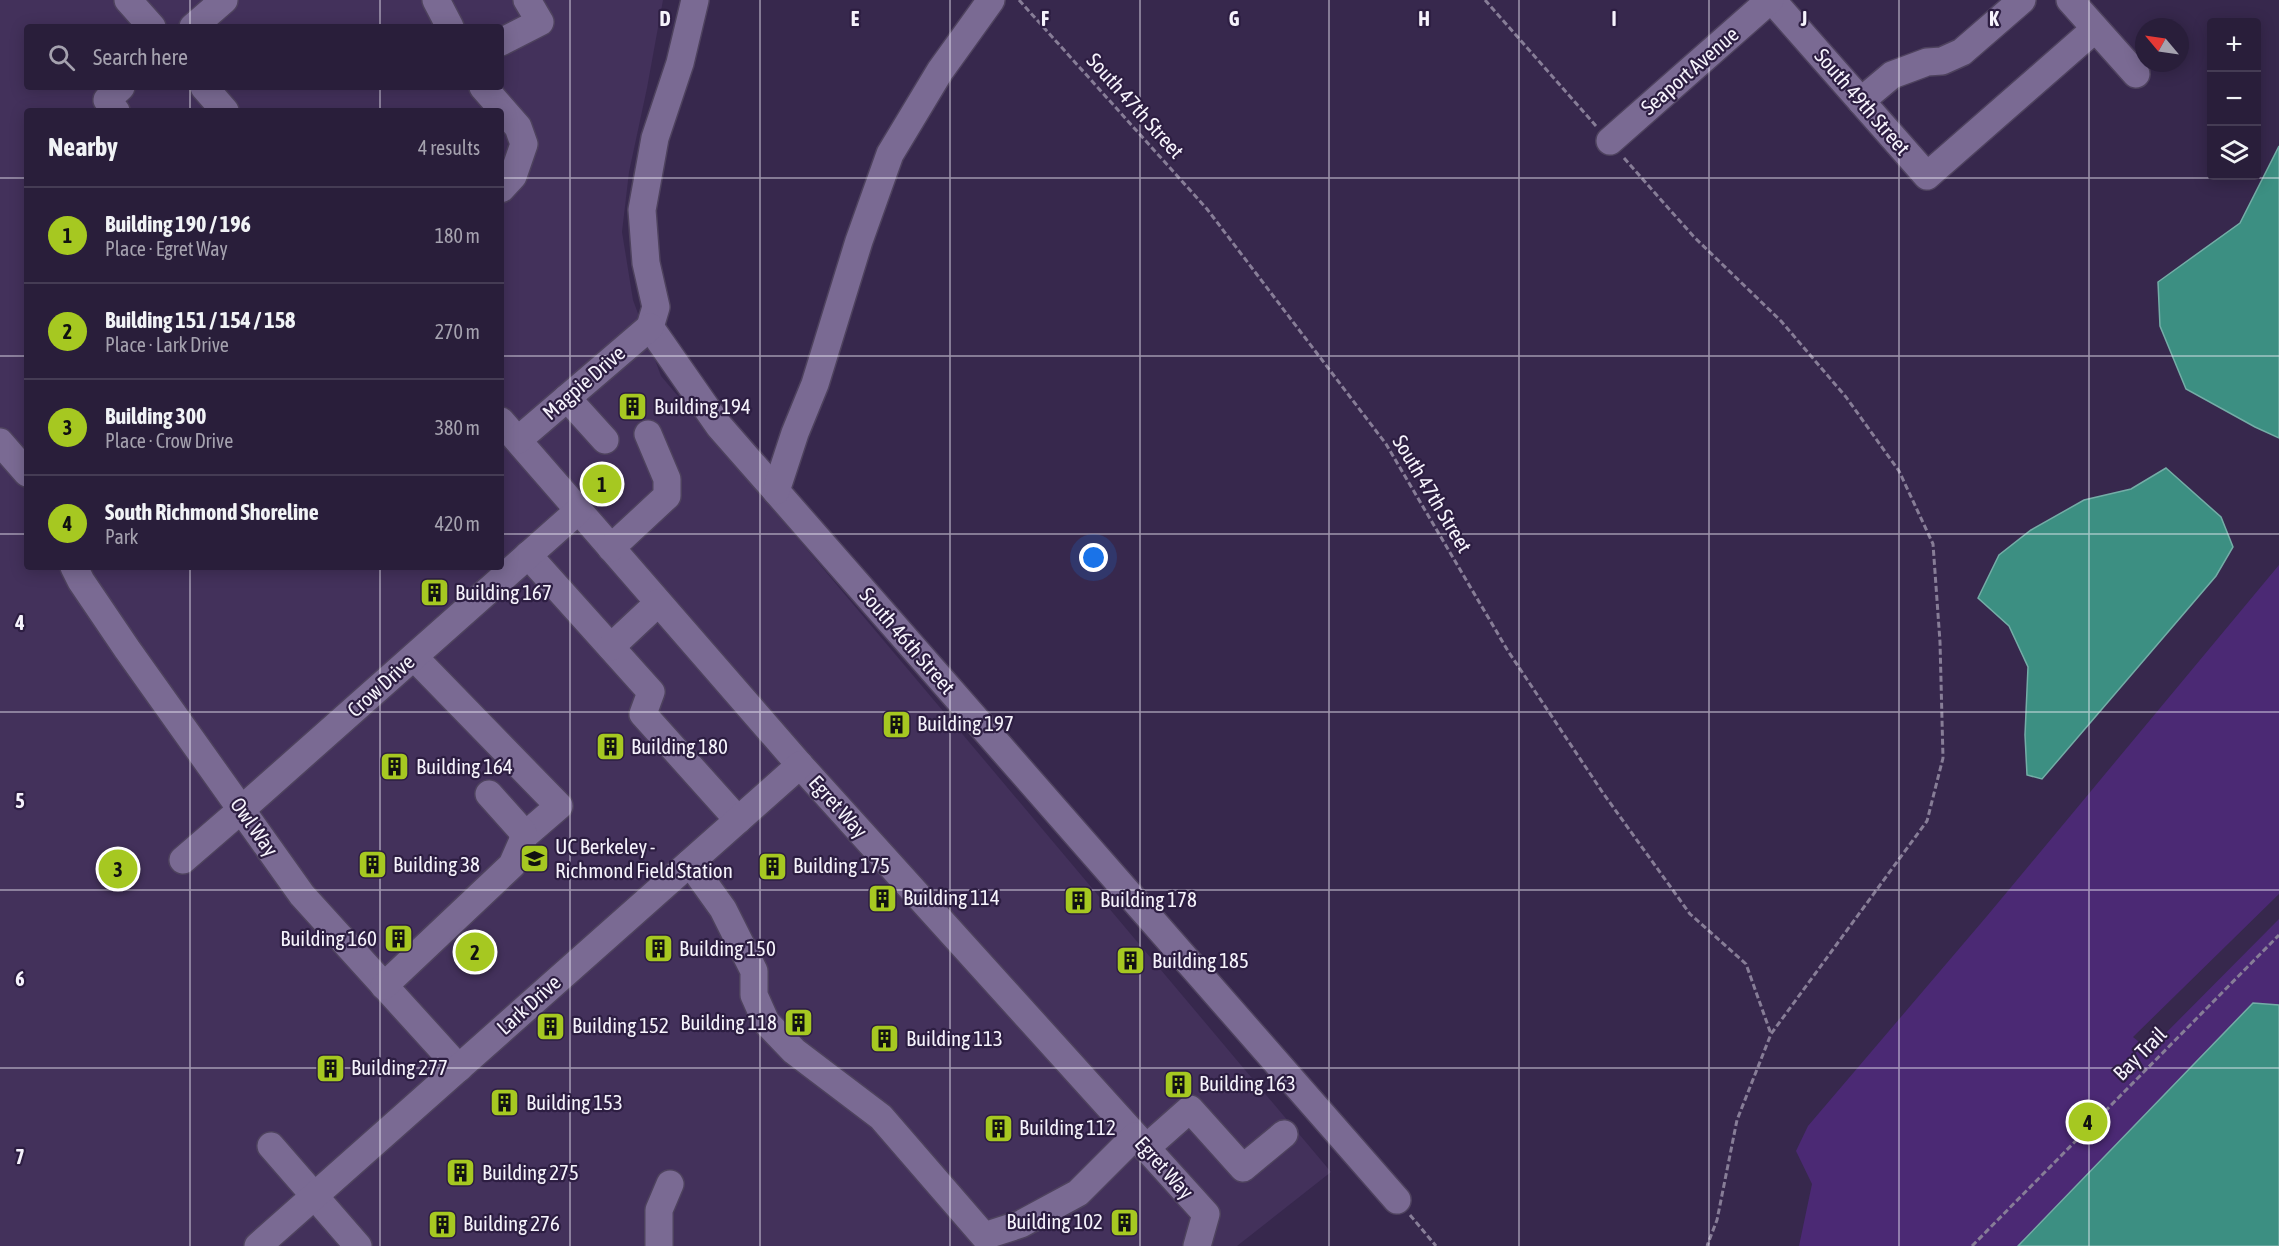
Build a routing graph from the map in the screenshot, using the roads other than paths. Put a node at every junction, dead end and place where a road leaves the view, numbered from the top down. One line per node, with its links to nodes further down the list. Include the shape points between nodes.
1 (128, 0): 10 (street)
2 (224, 0): 11 (street)
3 (436, 0): 12 (street)
4 (528, 0): 14 (street, via 540,22)
5 (695, 0): 26 (street, via 680,63 655,138 642,210 646,263 656,307)
6 (991, 0): 33 (street, via 940,71 890,154)
7 (1771, 0): 19 (street, South 49th Street); 24 (street, Seaport Avenue)
8 (2022, 0): 19 (street, via 1962,52 1892,75)
9 (2070, 0): 13 (street)
10 (149, 24)
11 (196, 24)
12 (448, 24)
13 (2095, 29): 15 (street); 19 (street, South 49th Street, via 1927,176)
14 (504, 40)
15 (2136, 74)
16 (118, 90): 20 (street, via 107,100)
17 (207, 90): 21 (street)
18 (486, 90): 22 (street)
19 (1861, 101)
20 (114, 108)
21 (222, 108)
22 (501, 108)
23 (504, 111): 25 (street, via 518,127 524,144 513,176)
24 (1610, 141)
25 (504, 186)
26 (650, 327): 27 (street, Magpie Drive); 33 (street, South 46th Street, via 719,426)
27 (567, 398): 28 (street, Magpie Drive); 30 (street)
28 (509, 431): 34 (street, Egret Way)
29 (648, 434): 35 (street, via 667,480 667,496)
30 (605, 440)
31 (0, 442): 32 (street)
32 (24, 470)
33 (776, 491): 55 (street, South 46th Street)
34 (578, 511): 35 (street, Egret Way); 36 (street, Crow Drive)
35 (611, 548): 38 (street, Egret Way)
36 (528, 555): 39 (street); 40 (street, Crow Drive)
37 (76, 570): 43 (street, Owl Way)
38 (658, 603): 39 (street); 41 (street, Egret Way)
39 (611, 647): 44 (street, via 651,692 643,714)
40 (414, 657): 43 (street, Crow Drive); 45 (street, via 559,806)
41 (800, 765): 44 (street, Lark Drive); 51 (street, Egret Way)
42 (489, 794): 45 (street, via 518,824)
43 (242, 810): 46 (street, Crow Drive); 48 (street, Owl Way, via 302,895)
44 (738, 820): 47 (street, Lark Drive)
45 (523, 837): 48 (street, via 512,865)
46 (183, 860)
47 (690, 863): 49 (street, Lark Drive); 51 (street, via 723,909 754,971 754,995 766,1022 794,1051 881,1117 984,1236 1021,1224 1078,1192)
48 (384, 986): 49 (street, Owl Way)
49 (459, 1068): 54 (street, Lark Drive)
50 (1284, 1134): 51 (street, via 1243,1168 1190,1109)
51 (1141, 1142): 59 (street, Egret Way, via 1206,1214)
52 (271, 1146): 54 (street)
53 (670, 1184): 58 (street, via 659,1210)
54 (314, 1196): 56 (street, Lark Drive); 57 (street)
55 (1397, 1200)
56 (258, 1246)
57 (358, 1246)
58 (659, 1246)
59 (1197, 1246)

